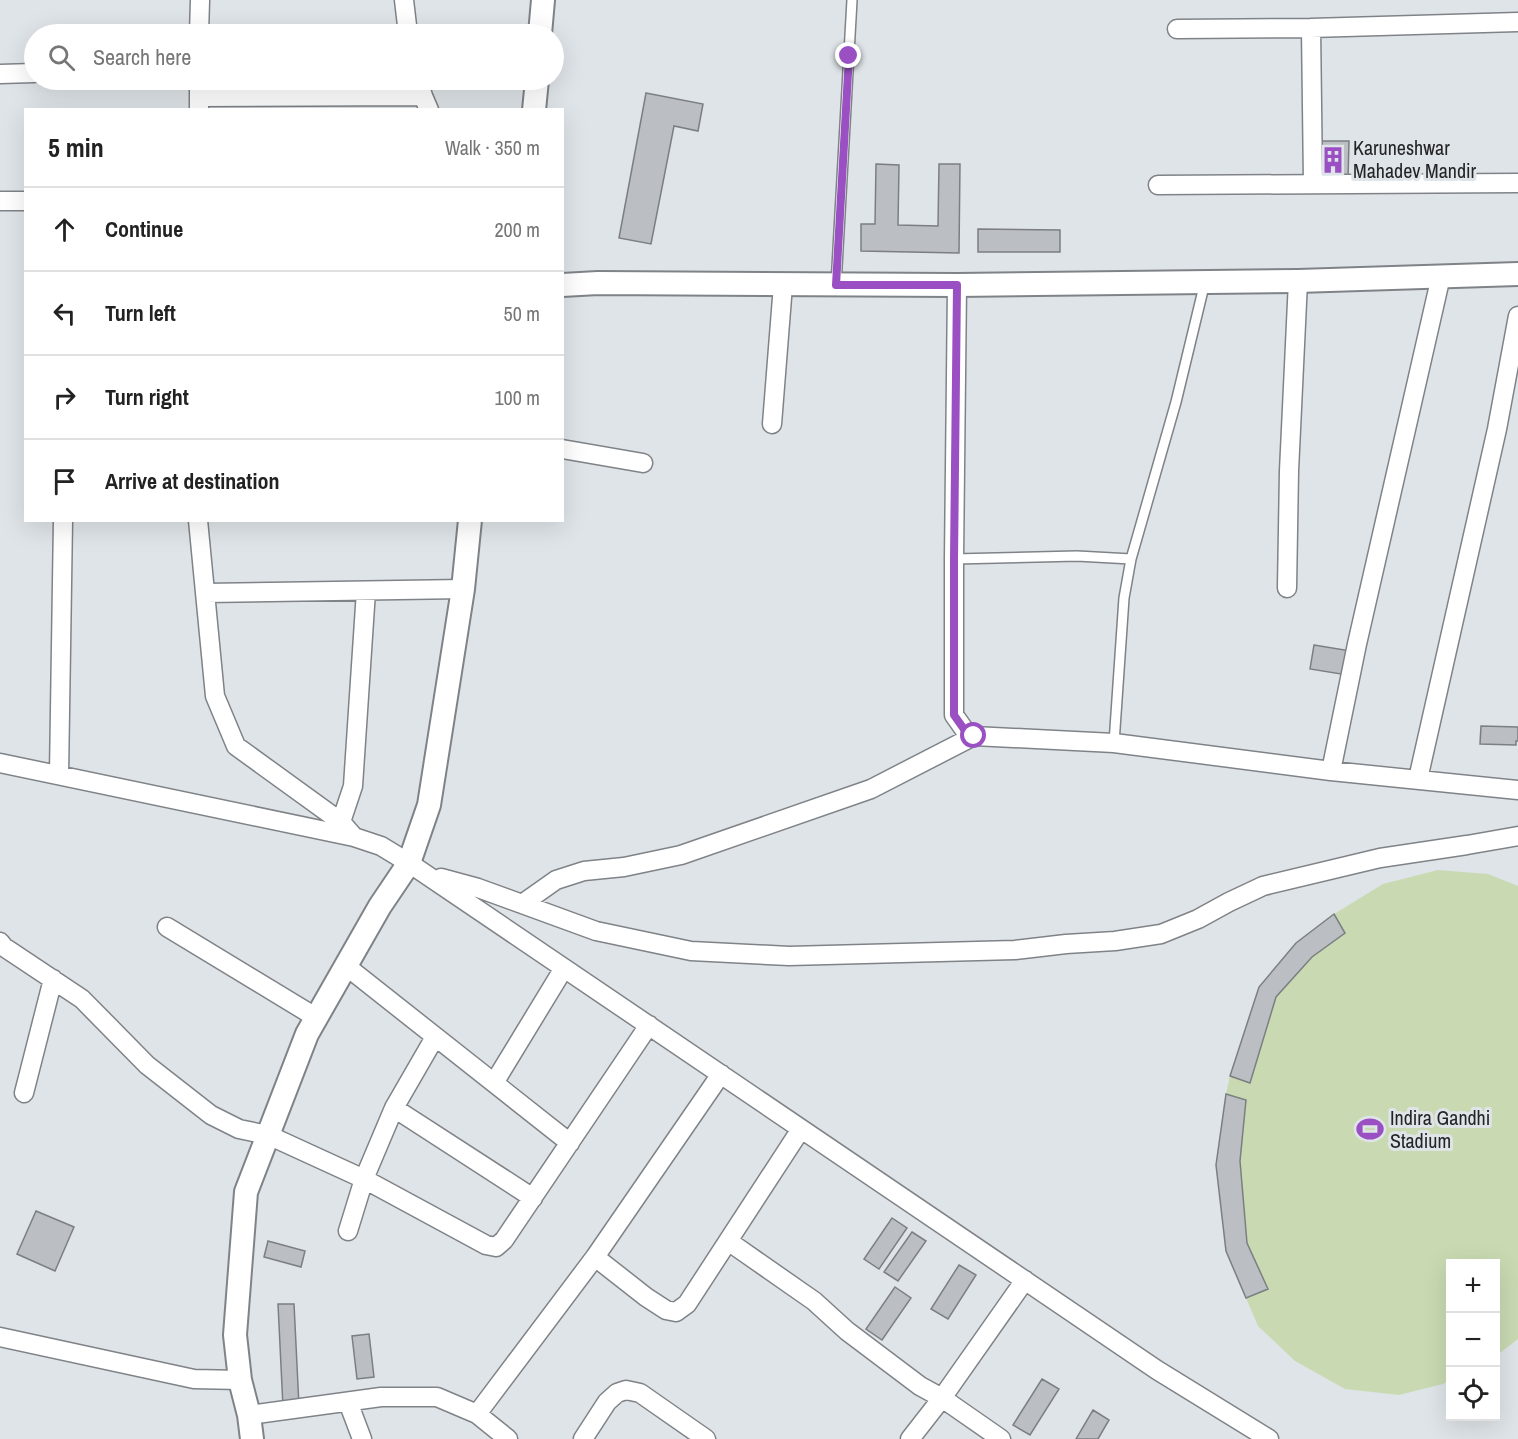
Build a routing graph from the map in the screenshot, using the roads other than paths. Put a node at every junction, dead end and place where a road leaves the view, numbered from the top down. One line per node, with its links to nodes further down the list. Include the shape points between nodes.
1 (200, 0): 6 (street)
2 (404, 0): 7 (street)
3 (543, 0): 8 (street)
4 (852, 0): 28 (lane)
5 (1518, 22): 9 (street)
6 (200, 24)
7 (407, 24)
8 (541, 24)
9 (1311, 28): 10 (street); 17 (street)
10 (1177, 29)
11 (24, 73): 12 (street)
12 (0, 74)
13 (536, 90): 16 (street)
14 (199, 95): 15 (street)
15 (424, 95)
16 (534, 108)
17 (1313, 183): 18 (street); 19 (street)
18 (1518, 183)
19 (1158, 185)
20 (0, 201): 21 (street)
21 (24, 201)
22 (1518, 274): 23 (street)
23 (1441, 276): 24 (street); 46 (street)
24 (1298, 281): 25 (street); 39 (street)
25 (1205, 282): 29 (street); 38 (lane)
26 (564, 285): 27 (street)
27 (783, 285): 28 (street); 31 (street)
28 (836, 285): 29 (street)
29 (957, 285): 37 (street)
30 (1518, 316): 48 (street, via 1497,429)
31 (772, 424)
32 (564, 449): 33 (street)
33 (643, 463)
34 (63, 522): 47 (street)
35 (198, 522): 42 (street)
36 (470, 522): 40 (street)
37 (954, 559): 38 (lane); 43 (street, via 954,715 966,732)
38 (1131, 559): 44 (lane, via 1124,598)
39 (1287, 588)
40 (463, 589): 41 (street); 53 (street)
41 (366, 591): 42 (street); 50 (street, via 353,786)
42 (205, 593): 50 (street, via 215,696 236,746)
43 (974, 736): 44 (street); 54 (street, via 871,789 681,855 584,871 556,880)
44 (1114, 743): 46 (street)
45 (0, 763): 47 (street)
46 (1331, 771): 48 (street)
47 (59, 775): 52 (street)
48 (1418, 779): 49 (street)
49 (1517, 787)
50 (341, 822): 52 (street)
51 (1518, 836): 54 (street, via 1380,858 1263,886 1198,920 1161,934 1015,950 789,956 691,951 596,931)
52 (354, 837): 53 (street, via 381,846)
53 (417, 868): 54 (street); 57 (street, via 380,906); 58 (street)
54 (522, 904)
55 (166, 927): 60 (street)
56 (0, 942): 59 (street)
57 (346, 966): 60 (street); 62 (street)
58 (564, 968): 61 (street); 64 (street)
59 (52, 979): 65 (street); 68 (street, via 82,999 147,1065 211,1115 239,1129)
60 (317, 1018): 68 (street)
61 (649, 1025): 63 (street); 69 (street)
62 (435, 1037): 64 (street); 66 (street)
63 (721, 1074): 67 (street); 74 (street)
64 (494, 1083): 69 (street)
65 (24, 1093)
66 (394, 1108): 70 (street); 71 (street)
67 (801, 1129): 73 (street); 75 (street)
68 (268, 1135): 70 (street); 77 (street, via 246,1192 235,1335)
69 (570, 1143): 71 (street)
70 (364, 1179): 71 (street, via 496,1247); 72 (street)
71 (533, 1198)
72 (348, 1231)
73 (728, 1241): 74 (street, via 687,1304 676,1312 646,1297); 78 (street, via 814,1301 920,1386)
74 (595, 1257): 80 (street)
75 (1025, 1280): 78 (street); 89 (street, via 1157,1370)
76 (0, 1337): 77 (street, via 194,1379)
77 (240, 1380): 81 (street)
78 (942, 1398): 87 (street); 88 (street)
79 (348, 1402): 80 (street, via 381,1396 436,1396); 81 (street); 83 (street)
80 (477, 1414): 84 (street)
81 (249, 1415): 82 (street)
82 (252, 1439)
83 (362, 1439)
84 (508, 1439)
85 (583, 1439): 86 (street, via 607,1402 626,1390 640,1393)
86 (706, 1439)
87 (910, 1439)
88 (1001, 1439)
89 (1269, 1439)

